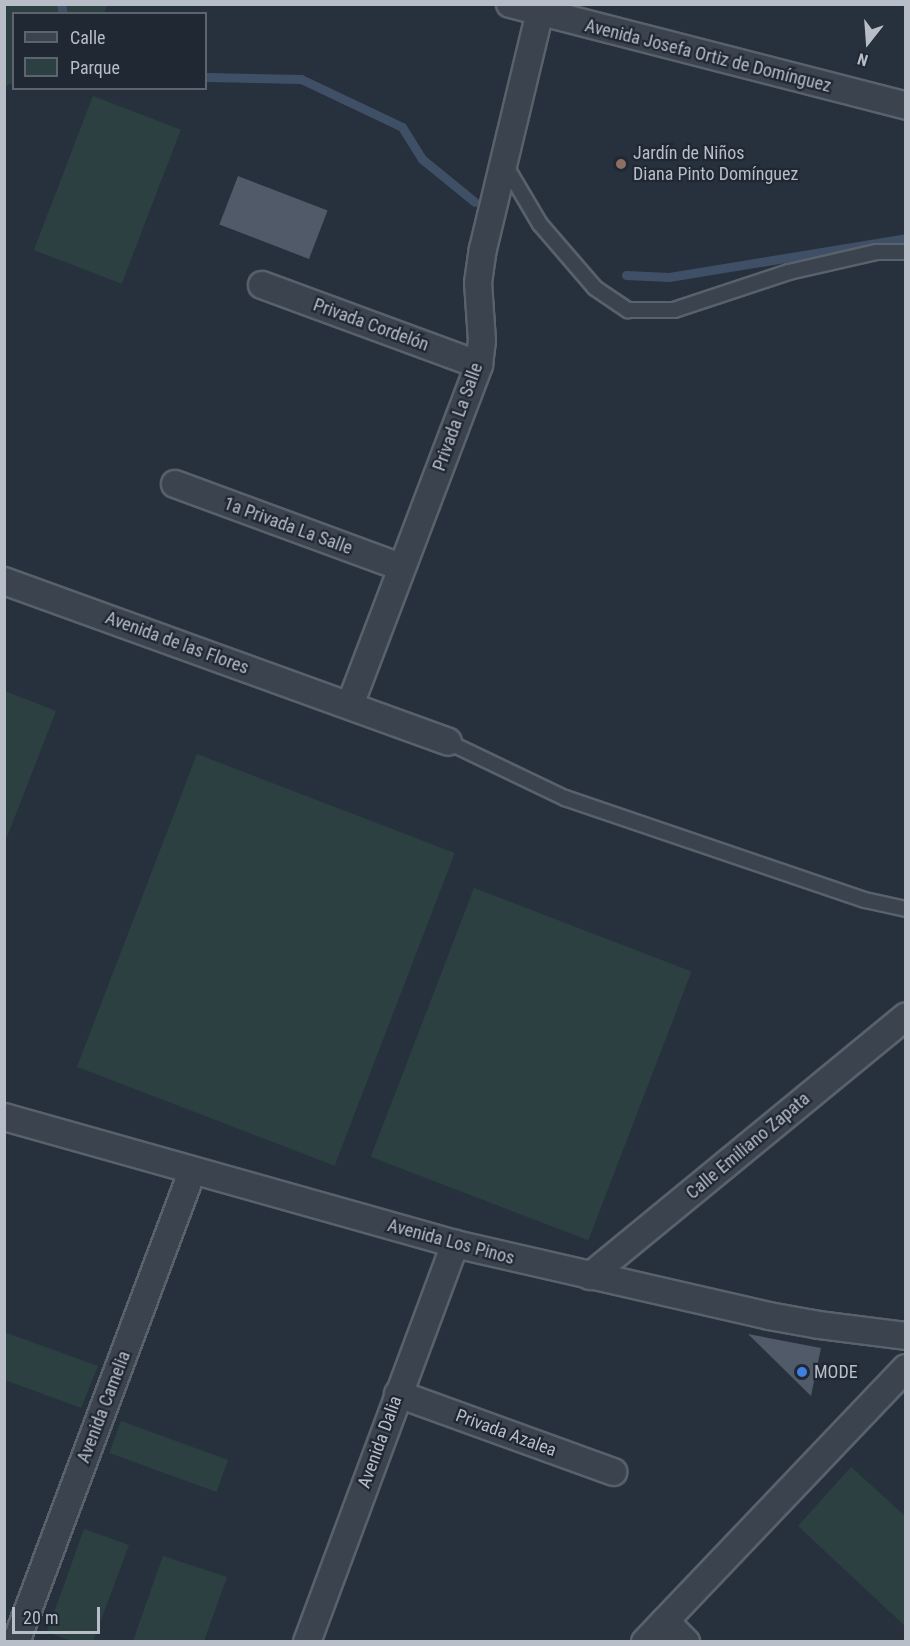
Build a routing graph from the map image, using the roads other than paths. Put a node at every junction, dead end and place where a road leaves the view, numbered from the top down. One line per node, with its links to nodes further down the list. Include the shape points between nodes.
1 (510, 4): 2 (street, Avenida Josefa Ortiz de Domínguez)
2 (541, 9): 3 (street, Avenida Josefa Ortiz de Domínguez); 4 (street, Privada La Salle)
3 (906, 106)
4 (503, 161): 5 (lane, via 540,224 595,288 628,310 674,310 789,272 876,252); 7 (street, Privada La Salle, via 478,283 482,341)
5 (906, 252)
6 (262, 285): 7 (street, Privada Cordelón)
7 (479, 365): 9 (street, Privada La Salle)
8 (175, 484): 9 (street, 1a Privada La Salle)
9 (400, 567): 11 (street, Privada La Salle)
10 (4, 581): 11 (street, Avenida de las Flores)
11 (350, 705): 12 (street, Avenida de las Flores)
12 (448, 742): 13 (lane, via 565,798 865,900)
13 (906, 909)
14 (906, 1016): 18 (street, Calle Emiliano Zapata)
15 (4, 1117): 16 (street, Avenida Los Pinos)
16 (192, 1172): 17 (street, Avenida Los Pinos); 26 (street, Avenida Camelia)
17 (455, 1244): 18 (street, Avenida Los Pinos); 21 (street, Avenida Dalia)
18 (590, 1276): 19 (street, Avenida Los Pinos, via 799,1322)
19 (906, 1336)
20 (906, 1368): 23 (street)
21 (398, 1394): 22 (street, Privada Azalea); 27 (street, Avenida Dalia)
22 (614, 1472)
23 (665, 1621): 28 (street); 29 (street)
24 (4, 1639): 25 (street)
25 (10, 1641)
26 (16, 1641)
27 (307, 1641)
28 (645, 1641)
29 (686, 1641)

